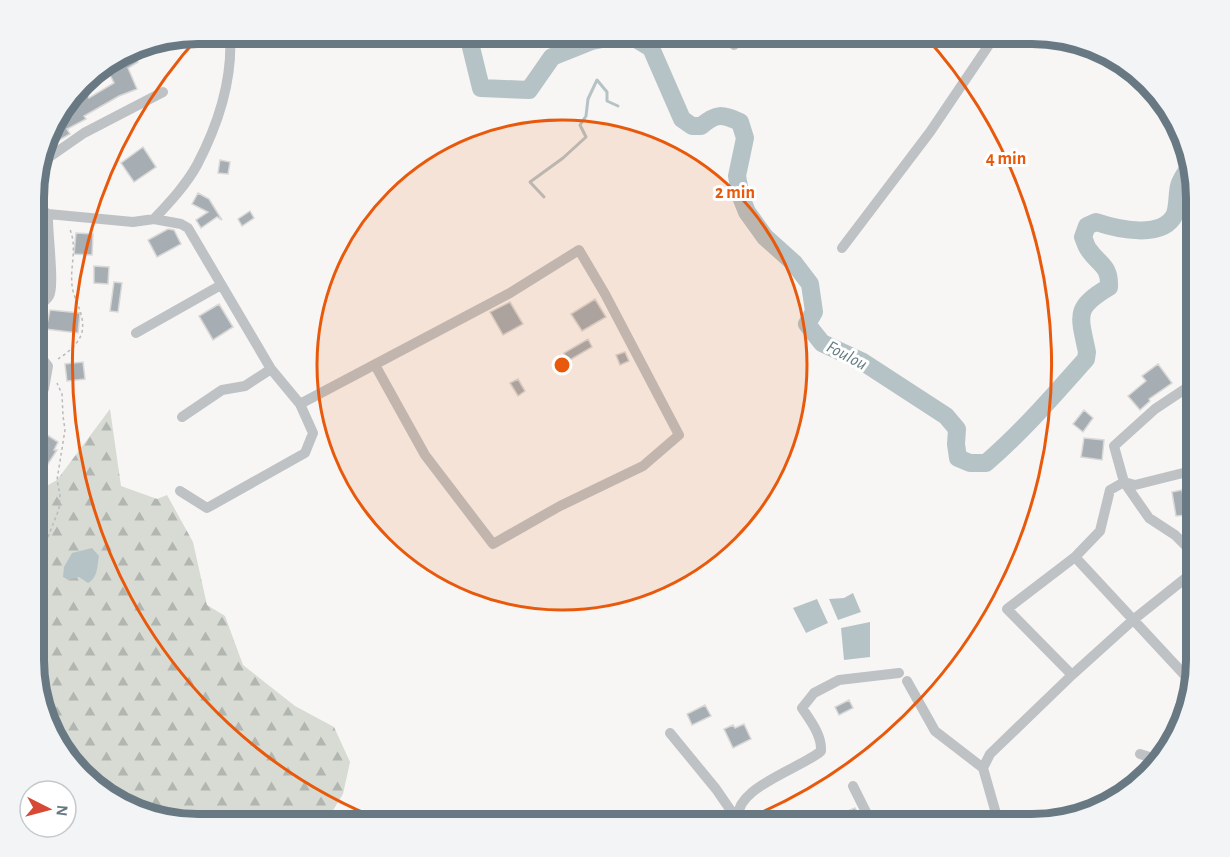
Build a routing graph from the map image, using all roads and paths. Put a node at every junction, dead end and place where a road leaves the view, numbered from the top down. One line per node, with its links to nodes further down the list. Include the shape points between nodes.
1 (230, 44): 8 (street, via 230,73 197,166)
2 (990, 44): 9 (street)
3 (163, 92): 4 (street, via 84,133)
4 (49, 157)
5 (44, 211): 6 (street)
6 (48, 213): 7 (street); 11 (street, via 52,282)
7 (64, 216): 8 (street, via 133,222); 15 (path, via 74,238 73,290 81,311 82,332 70,351)
8 (154, 219): 10 (street, via 188,228)
9 (842, 248)
10 (221, 285): 12 (street); 16 (street)
11 (44, 301)
12 (136, 333)
13 (44, 361): 15 (street)
14 (375, 365): 14 (street, via 510,293 579,250 679,435 643,466 493,544 424,455); 19 (street)
15 (48, 366): 18 (street); 24 (path, via 62,394 66,430 57,480 59,509)
16 (271, 369): 19 (street); 20 (street, via 245,387 222,390)
17 (1186, 388): 22 (street, via 1114,446)
18 (44, 389)
19 (300, 404): 23 (street, via 313,433 304,453 207,508)
20 (182, 417)
21 (1186, 472): 22 (street, via 1135,485)
22 (1124, 482): 25 (street, via 1149,518); 26 (street, via 1110,490 1100,531)
23 (180, 491)
24 (48, 537)
25 (1186, 546)
26 (1075, 557): 28 (street); 29 (street, via 1007,609)
27 (1186, 578): 28 (street)
28 (1132, 620): 29 (street); 30 (street)
29 (1072, 675): 34 (street, via 990,754)
30 (1185, 677)
31 (670, 733): 36 (street)
32 (1140, 754): 33 (street)
33 (1151, 757)
34 (983, 768): 37 (street, via 935,731 903,677 839,680 814,693 802,708 815,729 821,751 749,794); 39 (street)
35 (853, 786): 38 (street)
36 (733, 814)
37 (740, 814)
38 (867, 814)
39 (996, 814)

